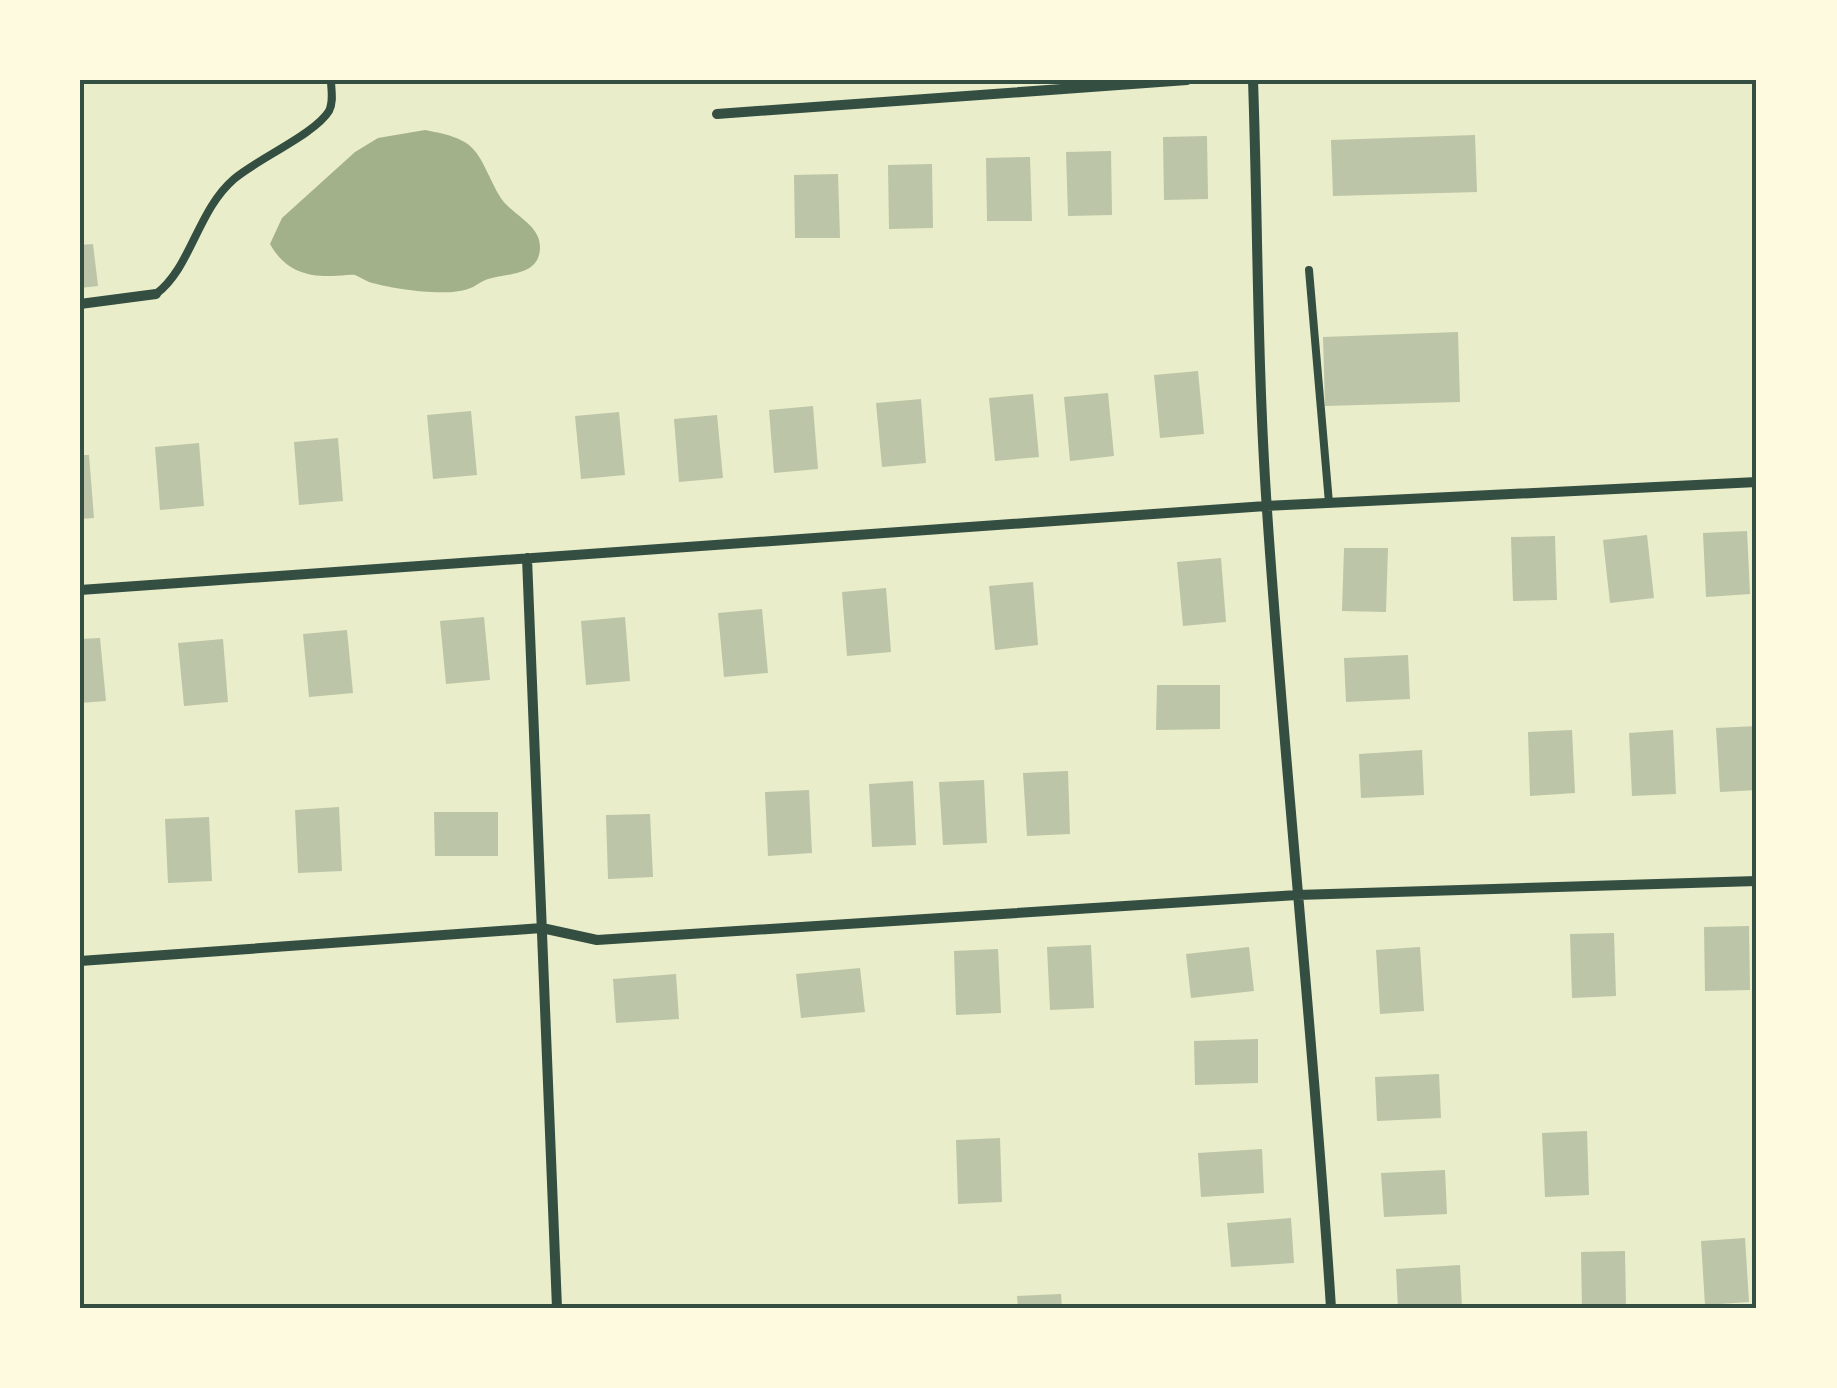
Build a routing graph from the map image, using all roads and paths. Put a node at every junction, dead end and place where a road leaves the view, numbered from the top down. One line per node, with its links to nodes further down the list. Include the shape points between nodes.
1 (330, 80): 6 (lane, via 328,112 213,200 178,269)
2 (1186, 80): 4 (street)
3 (1254, 80): 10 (street)
4 (717, 114)
5 (1309, 270): 9 (lane)
6 (156, 294): 7 (street)
7 (80, 304)
8 (1757, 482): 9 (street)
9 (1328, 503): 10 (street)
10 (1266, 506): 11 (street); 14 (street)
11 (527, 558): 12 (street); 15 (street)
12 (80, 590)
13 (1757, 880): 14 (street)
14 (1297, 895): 15 (street, via 597,940); 18 (street)
15 (542, 928): 16 (street); 17 (street)
16 (80, 961)
17 (557, 1308)
18 (1331, 1308)

